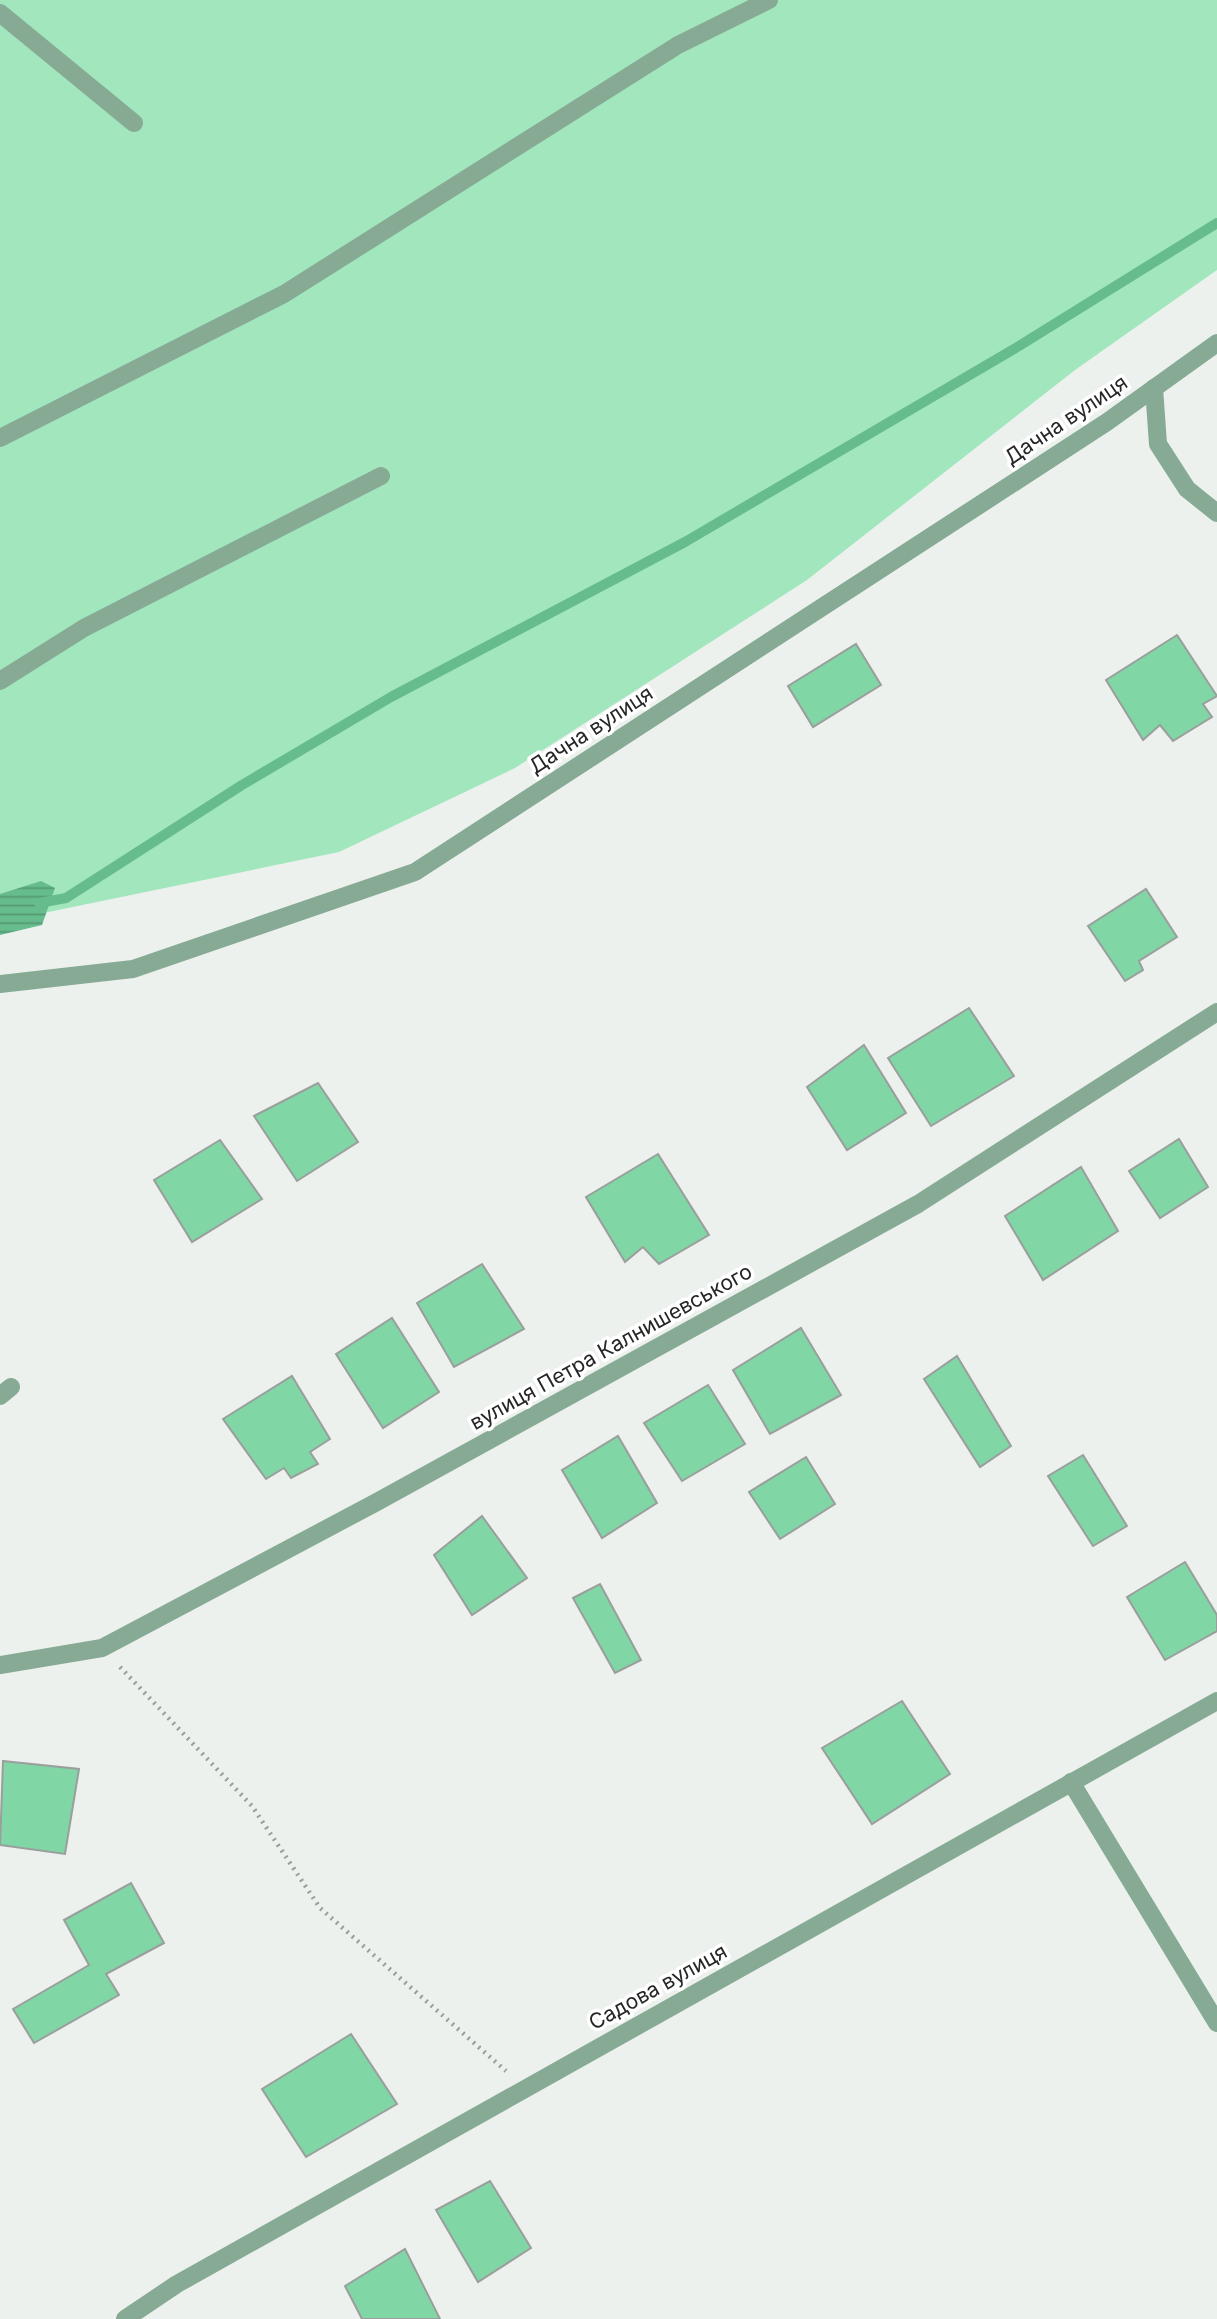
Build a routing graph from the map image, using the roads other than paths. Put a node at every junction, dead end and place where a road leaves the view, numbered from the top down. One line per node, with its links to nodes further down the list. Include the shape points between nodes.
1 (769, 0): 6 (street, via 678,46 284,294)
2 (0, 13): 3 (street)
3 (134, 123)
4 (1217, 343): 5 (street, Дачна вулиця)
5 (1154, 388): 8 (street, via 1158,444 1187,489); 10 (street, Дачна вулиця, via 415,872 133,969)
6 (0, 438)
7 (381, 476): 9 (street, via 84,628)
8 (1217, 513)
9 (0, 681)
10 (0, 984)
11 (1217, 1012): 12 (street, вулиця Петра Калнишевського, via 918,1204 375,1503 102,1648)
12 (0, 1665)
13 (1217, 1701): 14 (street, Садова вулиця)
14 (1071, 1782): 15 (street); 16 (street, Садова вулиця, via 177,2284)
15 (1217, 2023)
16 (125, 2319)

